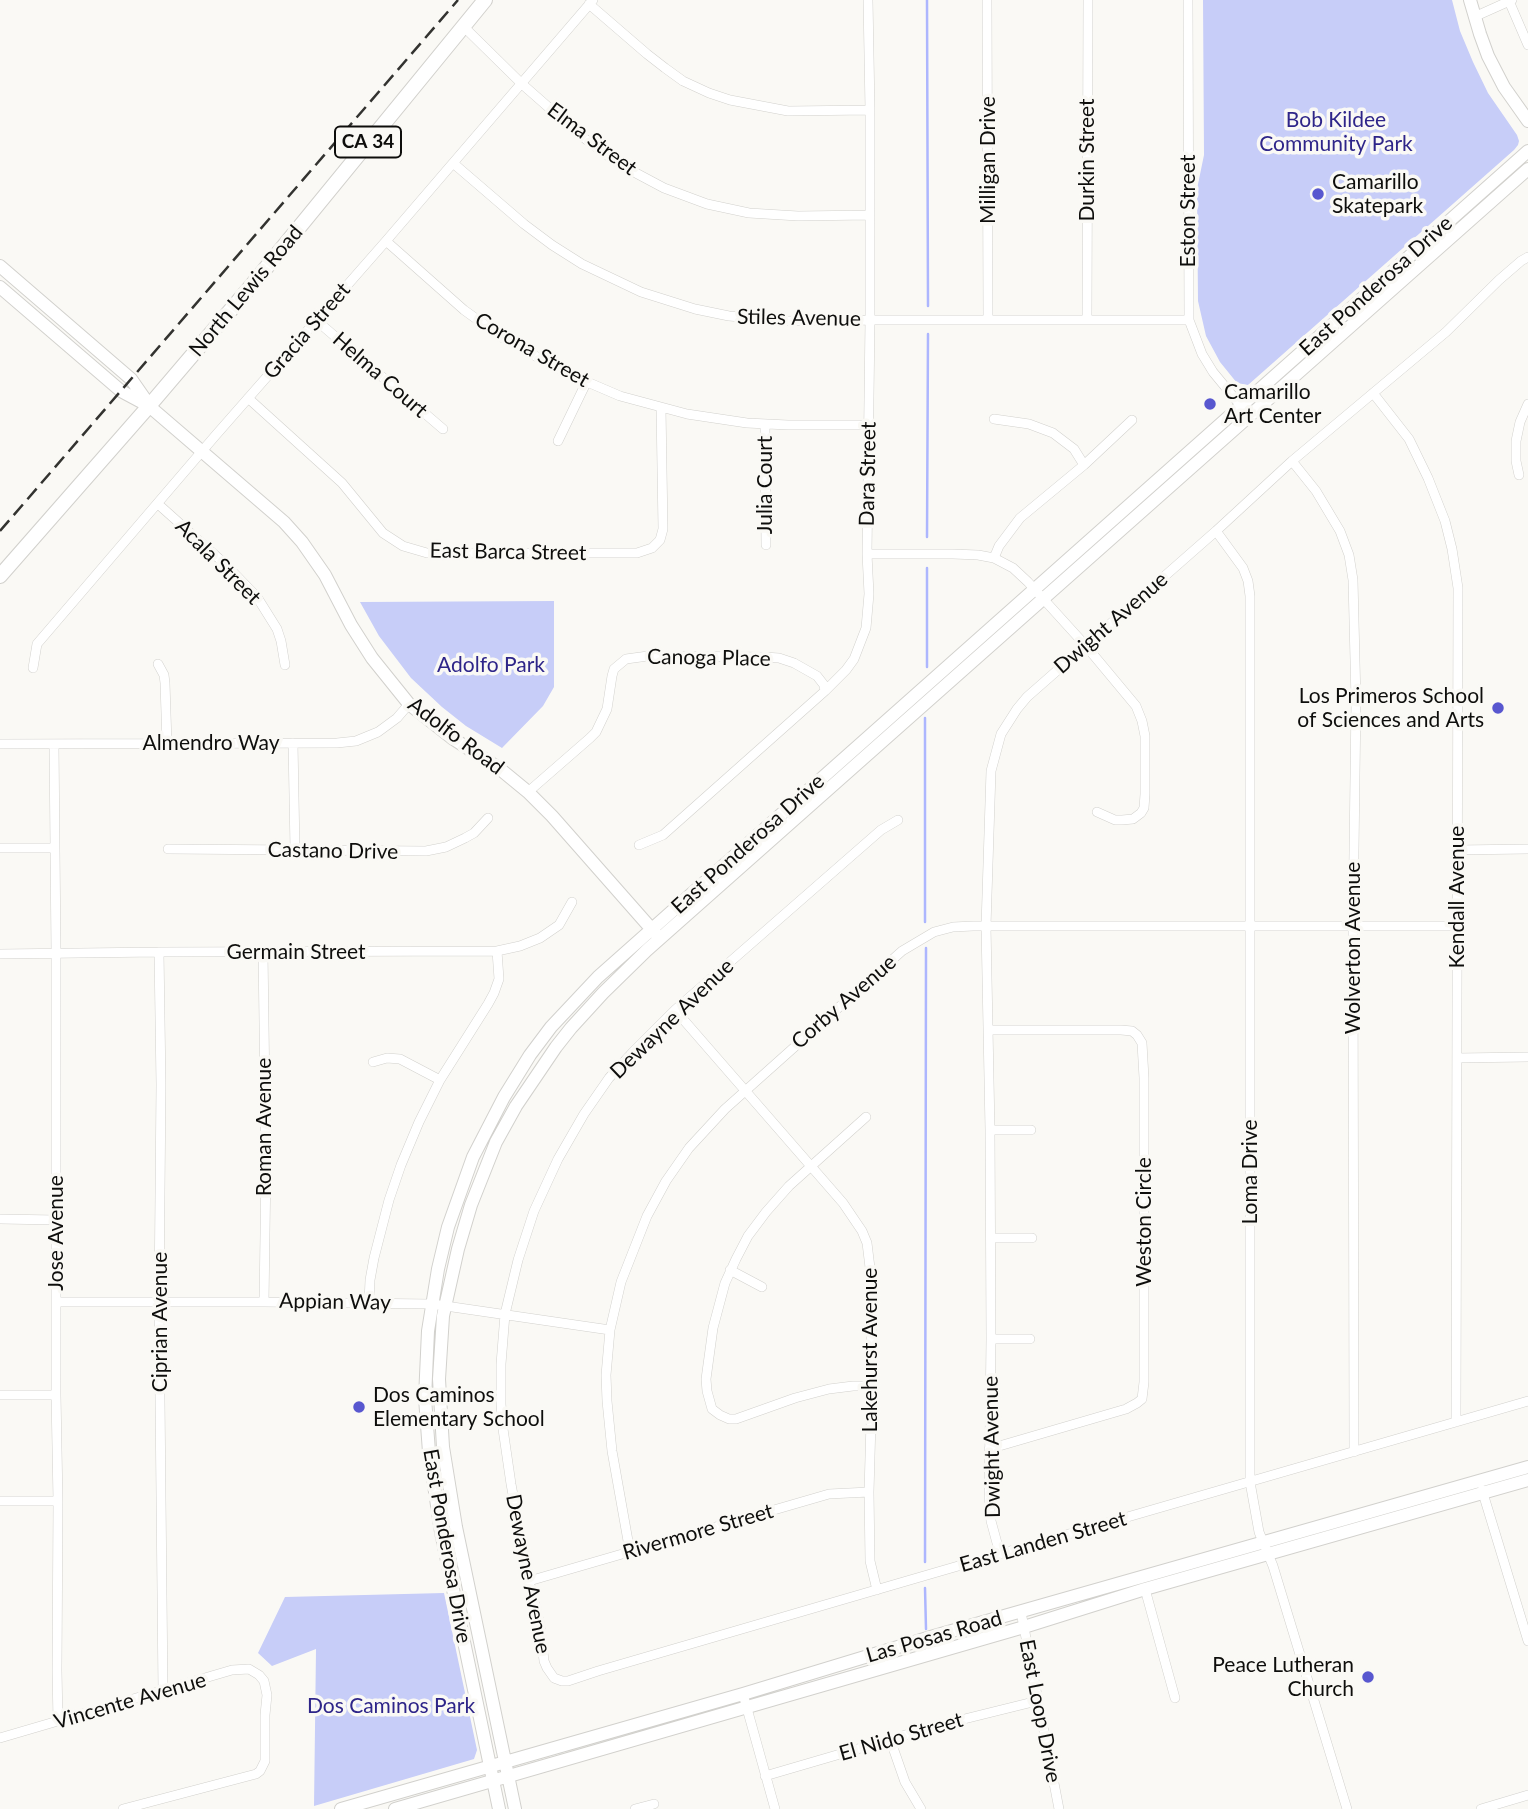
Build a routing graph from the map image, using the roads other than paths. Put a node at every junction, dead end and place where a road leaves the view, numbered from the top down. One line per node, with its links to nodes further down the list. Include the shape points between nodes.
1 (485, 0): 10 (main road, North Lewis Road / CA 34)
2 (867, 0): 13 (street, Dara Street)
3 (987, 0): 24 (street, Milligan Drive)
4 (1088, 0): 25 (street, Durkin Street)
5 (1188, 0): 26 (street, Eston Street)
6 (1470, 0): 9 (main road)
7 (1510, 0): 9 (street); 11 (street)
8 (591, 2): 12 (street, Gracia Street); 13 (street, via 665,68 709,93 788,111)
9 (1474, 17): 14 (main road, via 1496,72)
10 (463, 26): 12 (street, Elma Street); 32 (main road, North Lewis Road / CA 34)
11 (1528, 46)
12 (522, 84): 16 (street, Gracia Street); 18 (street, Elma Street, via 603,153 690,198 758,214)
13 (870, 110): 18 (street, Dara Street)
14 (1528, 121)
15 (1528, 151): 34 (main road, East Ponderosa Drive)
16 (453, 163): 19 (street, Gracia Street); 23 (street, Stiles Avenue, via 552,245 641,292 695,309 754,320)
17 (1528, 169): 34 (main road, East Ponderosa Drive)
18 (870, 215): 23 (street, Dara Street)
19 (386, 241): 27 (street, Gracia Street); 28 (street, Corona Street, via 483,324)
20 (1528, 257): 29 (street, Dwight Avenue)
21 (0, 266): 32 (main road, Adolfo Road, via 131,379)
22 (0, 287): 32 (main road, Adolfo Road, via 121,391)
23 (870, 320): 24 (street, Stiles Avenue); 38 (street, Dara Street)
24 (988, 320): 25 (street, Stiles Avenue)
25 (1087, 320): 26 (street, Stiles Avenue)
26 (1189, 320): 34 (street, Eston Street, via 1213,372)
27 (317, 321): 30 (street, Gracia Street); 39 (street, Helma Court)
28 (586, 383): 33 (street, Corona Street); 40 (street)
29 (1373, 393): 42 (street, Dwight Avenue); 72 (street, Kendall Avenue, via 1409,439 1422,465 1445,521 1455,567)
30 (248, 398): 33 (street, East Barca Street, via 342,483 383,533 411,549 440,553 637,553 652,548 663,529); 41 (street, Gracia Street)
31 (1528, 404): 44 (street, via 1516,441)
32 (149, 406): 41 (main road, Adolfo Road); 50 (main road, North Lewis Road / CA 34)
33 (661, 408): 37 (street, Corona Street)
34 (1245, 411): 51 (main road, East Ponderosa Drive)
35 (994, 419): 43 (street, via 1053,433 1074,449)
36 (1132, 420): 43 (street)
37 (765, 424): 38 (street, Corona Street); 47 (street, Julia Court)
38 (869, 425): 48 (street, Dara Street)
39 (443, 429)
40 (558, 441)
41 (202, 451): 45 (street, Gracia Street); 57 (main road, Adolfo Road, via 302,542 361,642)
42 (1292, 461): 46 (street, Dwight Avenue); 76 (street, Wolverton Avenue, via 1340,531 1353,579)
43 (1084, 465): 49 (street, via 1020,519)
44 (1519, 475)
45 (158, 504): 54 (street, Acala Street, via 257,597 281,641); 55 (street, Gracia Street, via 37,644)
46 (1216, 531): 52 (street, Dwight Avenue); 75 (street, Loma Drive, via 1243,568 1250,596)
47 (765, 545)
48 (867, 554): 49 (street); 56 (street, Dara Street, via 866,628 854,659)
49 (995, 558): 51 (street, via 1013,568)
50 (0, 576)
51 (1039, 594): 52 (street); 78 (main road, East Ponderosa Drive)
52 (1087, 646): 63 (street, via 1136,706 1145,736 1141,813 1133,819 1115,820); 74 (street, Dwight Avenue, via 1027,697 999,741 991,771)
53 (158, 664): 61 (street, via 165,683)
54 (285, 665)
55 (33, 668)
56 (825, 691): 62 (street, Canoga Place, via 817,676 779,658 631,657 614,669 607,709 596,732); 66 (street, Dara Street, via 663,835)
57 (409, 704): 58 (street, Almendro Way, via 387,726 363,738); 62 (main road, Adolfo Road)
58 (293, 743): 61 (street, Almendro Way); 71 (street)
59 (0, 744): 60 (street, Almendro Way)
60 (54, 744): 61 (street, Almendro Way); 68 (street, Jose Avenue)
61 (167, 744)
62 (528, 792): 78 (main road, Adolfo Road)
63 (1097, 812)
64 (488, 818): 71 (street, Castano Drive, via 474,833 436,850)
65 (898, 820): 84 (street, Dewayne Avenue)
66 (639, 845)
67 (0, 848): 68 (street)
68 (55, 848): 80 (street, Jose Avenue)
69 (168, 849): 71 (street, Castano Drive)
70 (1528, 849): 72 (street)
71 (295, 850)
72 (1457, 850): 77 (street, Kendall Avenue)
73 (572, 902): 79 (street, Germain Street, via 550,932)
74 (986, 926): 75 (street, Corby Avenue); 85 (street, Dwight Avenue); 90 (street, Corby Avenue, via 934,932 902,951)
75 (1250, 926): 76 (street, Corby Avenue); 119 (street, Loma Drive)
76 (1353, 926): 77 (street, Corby Avenue); 116 (street, Wolverton Avenue)
77 (1457, 926): 87 (street, Kendall Avenue)
78 (656, 933): 105 (main road, East Ponderosa Drive, via 571,1028 516,1106 471,1205)
79 (497, 951): 82 (street, Germain Street); 89 (street, via 499,978 494,993)
80 (56, 952): 81 (street, Germain Street); 83 (street, Germain Street); 96 (street, Jose Avenue)
81 (159, 952): 82 (street, Germain Street); 102 (street, Ciprian Avenue)
82 (263, 952): 103 (street, Roman Avenue)
83 (0, 954)
84 (675, 1010): 90 (street, Lakehurst Avenue); 106 (street, Dewayne Avenue, via 614,1072 572,1133 534,1211)
85 (988, 1030): 92 (street, Dwight Avenue); 115 (street, Weston Circle, via 1132,1031 1142,1043 1144,1078 1142,1399 1126,1409)
86 (1528, 1057): 87 (street)
87 (1457, 1058): 114 (street, Kendall Avenue)
88 (373, 1062): 89 (street, via 400,1059)
89 (440, 1080): 104 (street, via 389,1200 374,1258)
90 (745, 1090): 94 (street, Lakehurst Avenue); 107 (street, Corby Avenue, via 689,1148 656,1199 621,1282)
91 (866, 1117): 94 (street)
92 (990, 1130): 93 (street); 97 (street, Dwight Avenue)
93 (1031, 1130)
94 (812, 1166): 99 (street, via 766,1212); 110 (street, Lakehurst Avenue, via 855,1219 867,1243)
95 (0, 1219): 96 (street)
96 (56, 1220): 101 (street, Jose Avenue)
97 (990, 1238): 98 (street); 108 (street, Dwight Avenue)
98 (1032, 1238)
99 (730, 1270): 100 (street); 110 (street, via 709,1352 707,1391 715,1412 736,1419 829,1389)
100 (762, 1287)
101 (57, 1302): 102 (street, Appian Way); 112 (street, Jose Avenue)
102 (159, 1302): 103 (street, Appian Way); 134 (street, Ciprian Avenue)
103 (264, 1302): 104 (street, Appian Way)
104 (369, 1302): 105 (street, Appian Way)
105 (438, 1304): 106 (street, Appian Way); 142 (main road, East Ponderosa Drive, via 443,1447); 143 (main road, East Ponderosa Drive, via 428,1331 425,1373 429,1452)
106 (505, 1314): 107 (street, Appian Way); 127 (street, Dewayne Avenue, via 503,1429)
107 (610, 1330): 125 (street, Corby Avenue, via 606,1376 610,1434)
108 (991, 1339): 109 (street); 115 (street, Dwight Avenue)
109 (1030, 1339)
110 (872, 1386): 121 (street, Lakehurst Avenue)
111 (0, 1395): 112 (street)
112 (56, 1395): 123 (street, Jose Avenue)
113 (1528, 1401): 114 (street, East Landen Street)
114 (1456, 1422): 116 (street, East Landen Street)
115 (989, 1449): 126 (street, Dwight Avenue, via 990,1513)
116 (1354, 1451): 119 (street, East Landen Street)
117 (1528, 1467): 120 (main road, Las Posas Road)
118 (1528, 1480): 120 (main road, Las Posas Road)
119 (1250, 1482): 124 (street, Loma Drive, via 1255,1518); 126 (street, East Landen Street)
120 (1481, 1487): 124 (main road, Las Posas Road); 132 (street)
121 (869, 1492): 125 (street, Rivermore Street, via 829,1494); 129 (street, Lakehurst Avenue, via 870,1561)
122 (0, 1501): 123 (street)
123 (58, 1501): 139 (street, Jose Avenue)
124 (1266, 1548): 128 (main road, Las Posas Road); 130 (main road, Las Posas Road); 160 (street, Loma Drive)
125 (630, 1552): 127 (street, Rivermore Street)
126 (1000, 1554): 129 (street, East Landen Street)
127 (529, 1581): 133 (street, Dewayne Avenue, via 544,1661)
128 (1145, 1589): 131 (main road, Las Posas Road); 136 (street)
129 (877, 1590): 133 (street, East Landen Street, via 568,1681)
130 (1021, 1612): 131 (street, East Loop Drive); 135 (main road, Las Posas Road)
131 (1024, 1627): 137 (street, East Loop Drive); 138 (main road, Las Posas Road)
132 (1528, 1642)
133 (558, 1680)
134 (163, 1692): 139 (street, Vincente Avenue); 150 (street, Vincente Avenue, via 239,1669 259,1675 267,1695 265,1761 256,1774)
135 (743, 1694): 138 (street); 142 (main road, Las Posas Road)
136 (1175, 1698)
137 (1037, 1701): 141 (street, El Nido Street); 159 (street, East Loop Drive)
138 (746, 1707): 144 (main road, Las Posas Road); 145 (street)
139 (58, 1722): 140 (street, Vincente Avenue)
140 (0, 1738)
141 (890, 1739): 145 (street, El Nido Street); 158 (street, via 905,1783)
142 (506, 1762): 143 (main road, Las Posas Road); 144 (main road, East Ponderosa Drive)
143 (490, 1766): 146 (main road, East Ponderosa Drive); 148 (main road, Las Posas Road)
144 (509, 1776): 146 (main road, Las Posas Road); 155 (main road, East Ponderosa Drive)
145 (765, 1776): 157 (street)
146 (493, 1780): 153 (main road, Las Posas Road); 154 (main road, East Ponderosa Drive)
147 (1528, 1795): 161 (street)
148 (372, 1800): 151 (main road, Las Posas Road); 152 (main road)
149 (654, 1804): 156 (street)
150 (123, 1809)
151 (341, 1809)
152 (362, 1809)
153 (395, 1809)
154 (499, 1809)
155 (515, 1809)
156 (635, 1809)
157 (775, 1809)
158 (921, 1809)
159 (1059, 1809)
160 (1347, 1809)
161 (1481, 1809)

